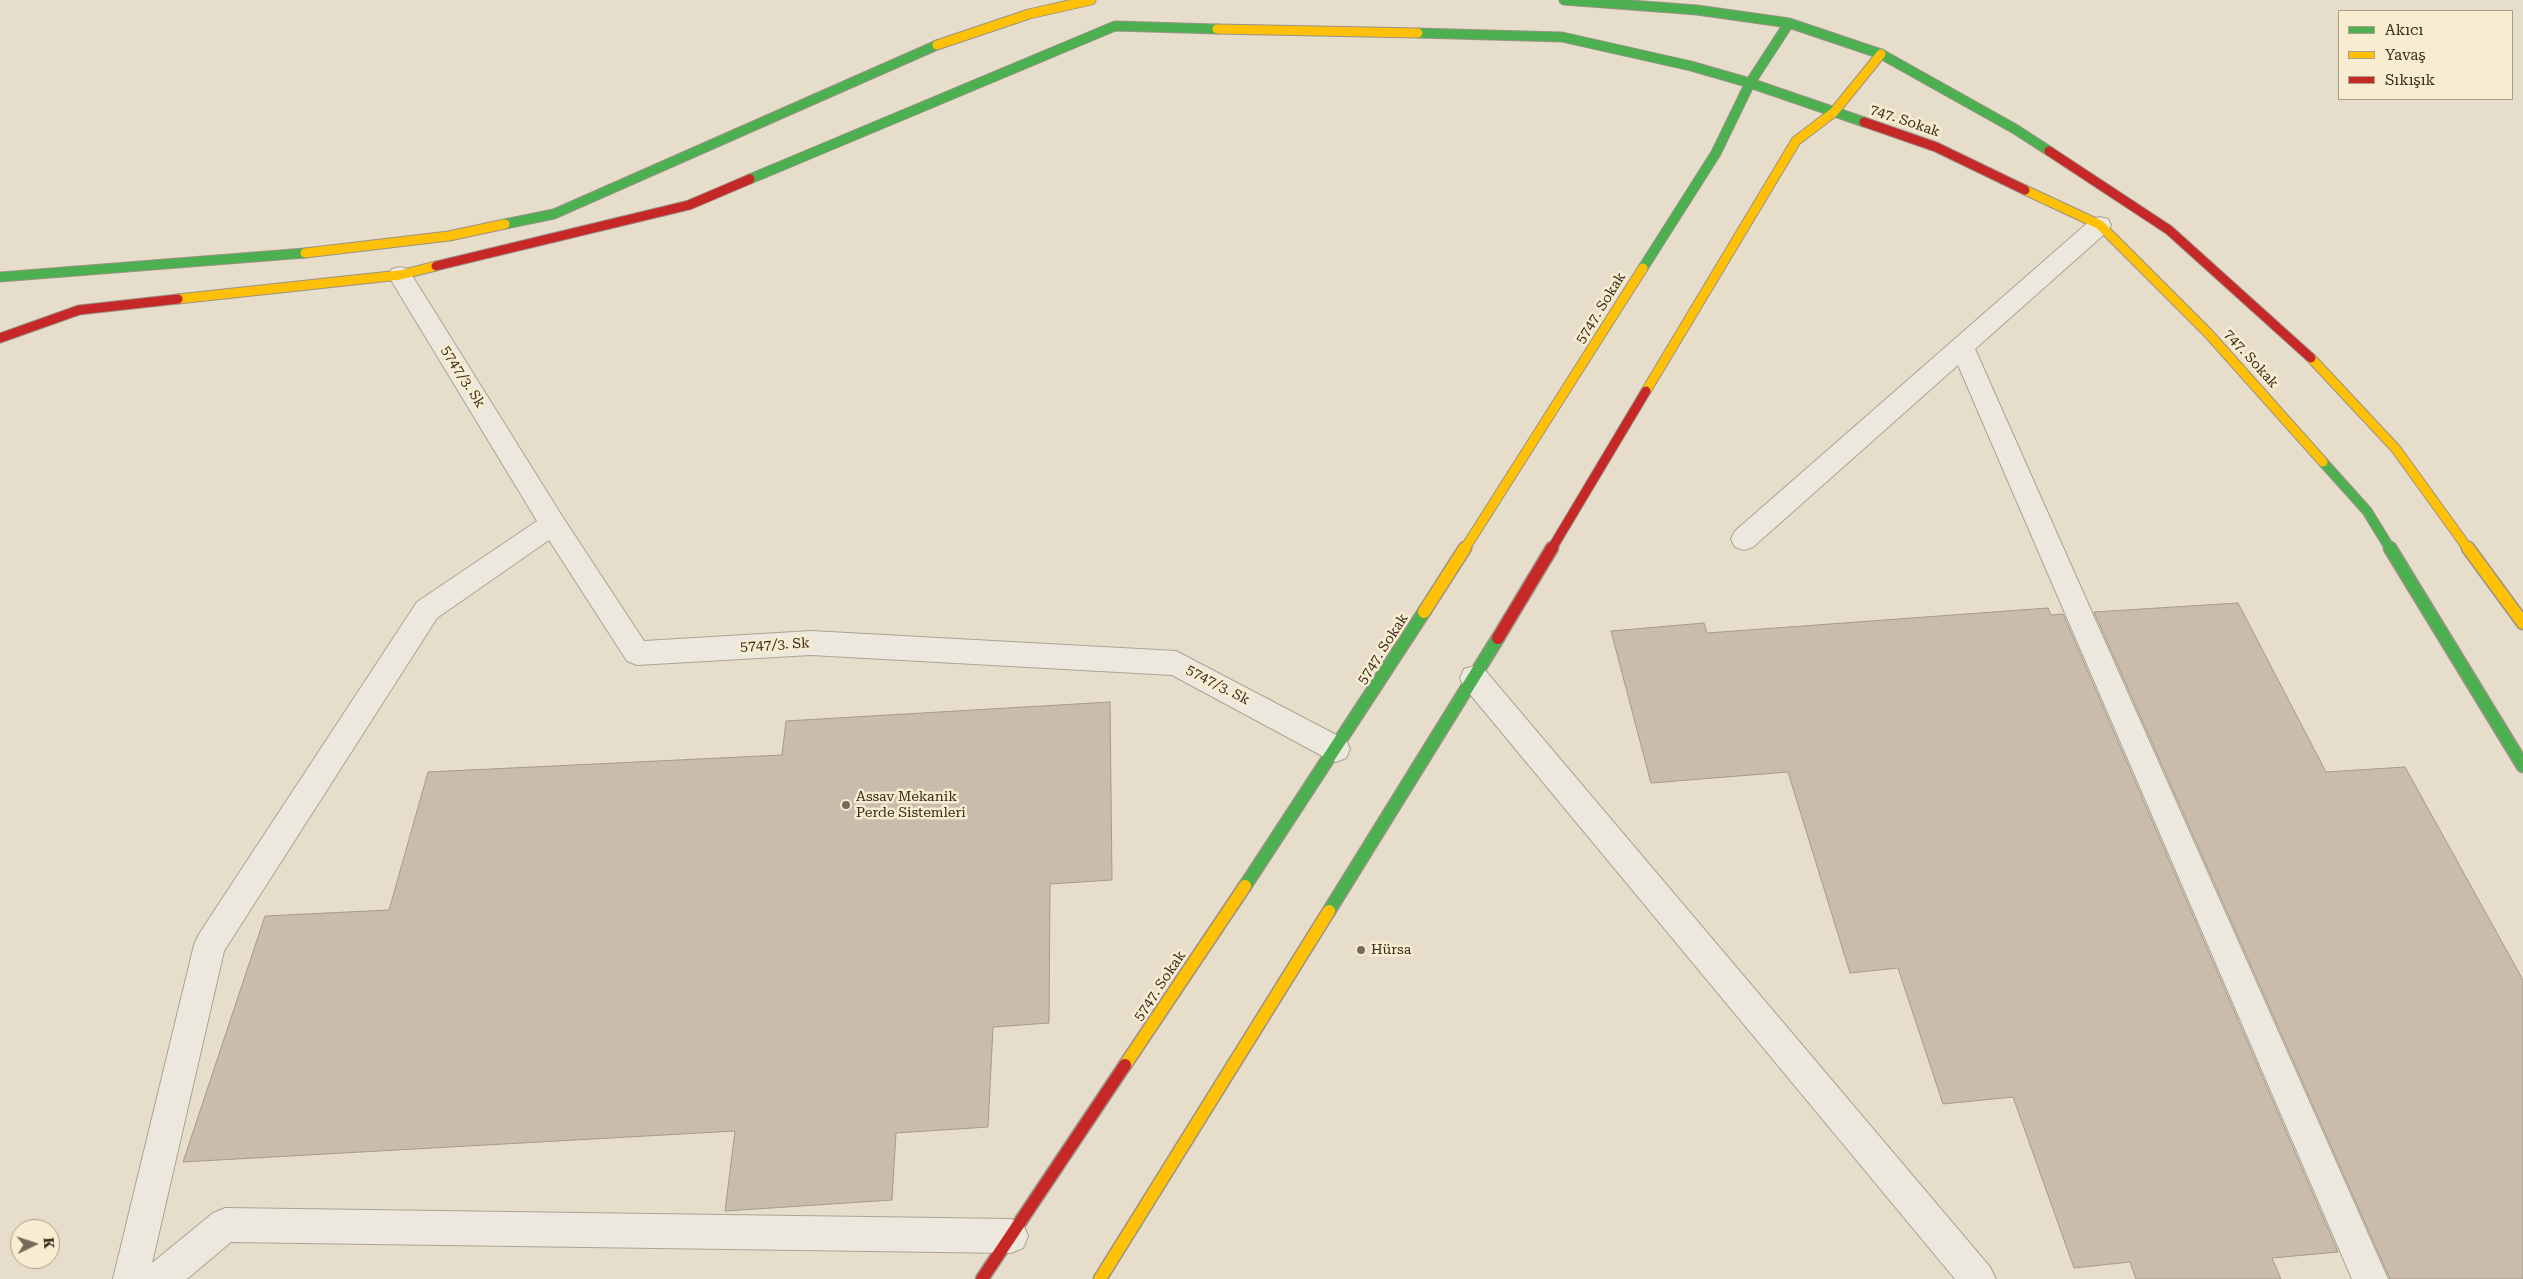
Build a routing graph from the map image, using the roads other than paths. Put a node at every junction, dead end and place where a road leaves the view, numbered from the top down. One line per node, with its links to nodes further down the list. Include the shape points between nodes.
1 (1091, 0): 9 (main road, via 1029,14 918,52 554,214 449,236 292,254)
2 (1564, 0): 3 (main road, via 1697,10)
3 (1790, 23): 4 (main road); 5 (main road, 5747. Sokak)
4 (1881, 54): 6 (main road); 14 (main road, via 2015,129 2169,230 2299,345 2396,449)
5 (1750, 82): 6 (main road, 747. Sokak); 8 (main road, 747. Sokak, via 1562,37 1115,26 689,205); 16 (main road, 5747. Sokak, via 1716,153)
6 (1834, 112): 7 (main road, 747. Sokak, via 1936,147); 15 (main road, via 1796,141)
7 (2100, 225): 11 (street); 17 (main road, 747. Sokak, via 2208,332 2367,511)
8 (400, 275): 10 (main road, 747. Sokak, via 79,310); 12 (street, 5747/3. Sk)
9 (0, 277)
10 (0, 338)
11 (1962, 346): 13 (street); 24 (street)
12 (553, 524): 16 (street, 5747/3. Sk, via 637,653 811,643 1176,663); 19 (street, via 427,610 210,945)
13 (1744, 539)
14 (2523, 623)
15 (1474, 678): 22 (main road); 23 (street)
16 (1336, 749): 18 (main road, 5747. Sokak)
17 (2523, 766)
18 (1011, 1236): 20 (street, via 225,1225); 21 (main road, 5747. Sokak)
19 (131, 1279)
20 (160, 1279)
21 (982, 1279)
22 (1100, 1279)
23 (1978, 1279)
24 (2370, 1279)

